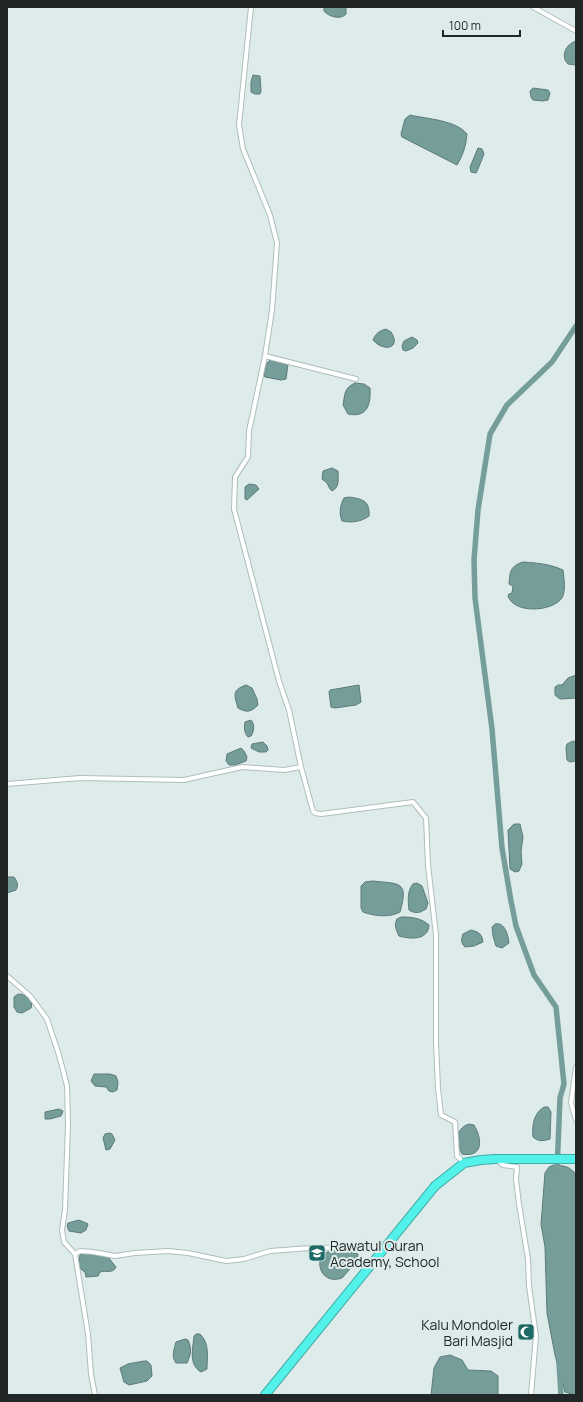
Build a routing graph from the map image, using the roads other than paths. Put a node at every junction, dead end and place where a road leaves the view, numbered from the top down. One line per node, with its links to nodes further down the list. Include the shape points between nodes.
1 (251, 7): 4 (street, via 239,125 243,149 270,215 277,243 272,310)
2 (533, 7): 3 (street)
3 (576, 31)
4 (265, 356): 5 (street); 6 (street, via 249,431 248,457 235,477 234,509 279,681 290,710)
5 (356, 379)
6 (301, 768): 7 (street, via 284,770 242,767 184,780 80,778); 13 (street, via 315,813 414,802 426,818 428,865 436,935 436,1043 441,1116 455,1122 457,1156)
7 (7, 784)
8 (7, 976): 15 (street, via 30,996 47,1019 67,1086 68,1124 62,1230 64,1242)
9 (576, 1067): 10 (street, via 571,1103)
10 (576, 1120)
11 (495, 1159): 12 (highway); 13 (highway); 18 (street, via 503,1165 517,1167 516,1179 536,1336)
12 (576, 1159)
13 (464, 1163): 14 (highway, via 435,1186)
14 (385, 1248): 15 (street, via 270,1251 244,1259 226,1261 168,1251 115,1256 93,1252); 17 (highway)
15 (75, 1254): 16 (street)
16 (95, 1395)
17 (265, 1395)
18 (531, 1395)

